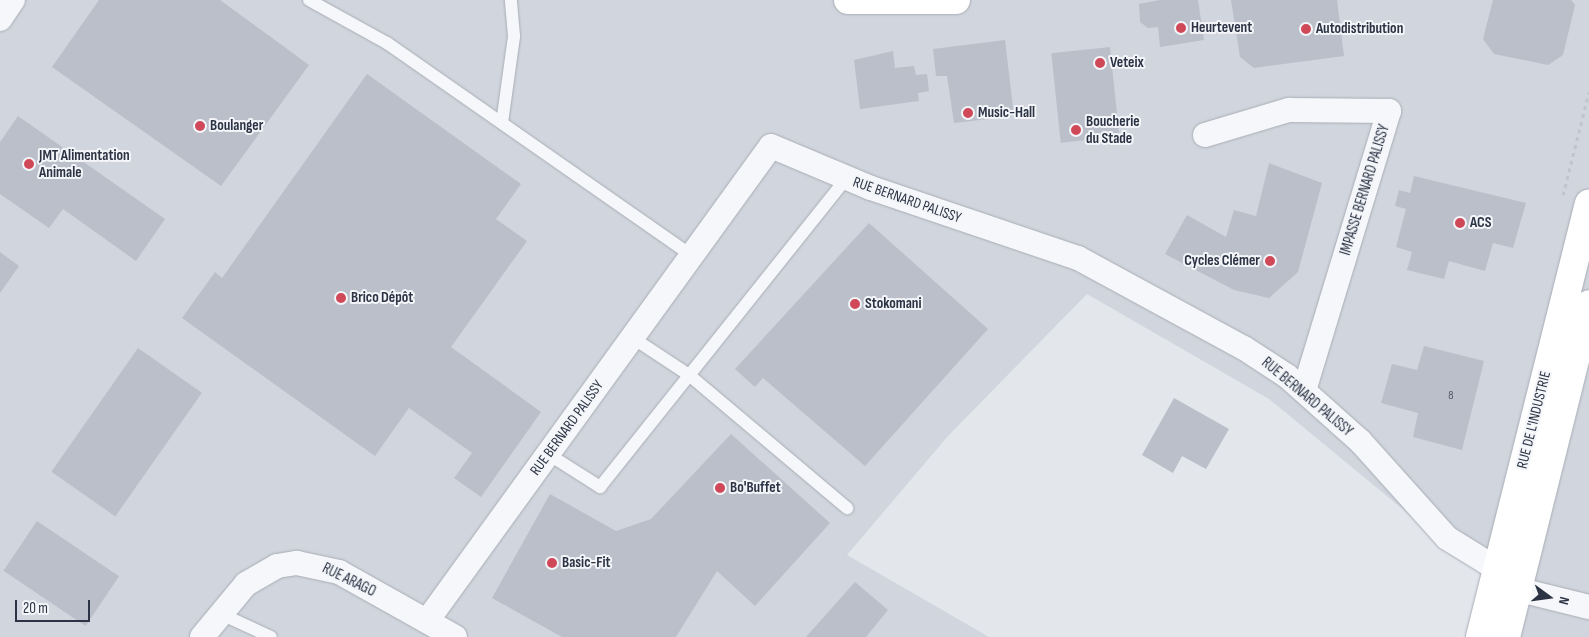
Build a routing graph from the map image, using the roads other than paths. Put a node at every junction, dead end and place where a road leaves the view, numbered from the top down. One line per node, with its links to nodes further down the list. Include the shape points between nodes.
1 (13, 0): 6 (street)
2 (310, 0): 7 (lane, via 387,43)
3 (511, 0): 7 (lane, via 514,36)
4 (848, 0): 5 (street)
5 (956, 0)
6 (0, 19)
7 (502, 123): 11 (lane)
8 (1205, 135): 15 (street, IMPASSE BERNARD PALISSY, via 1289,110 1389,111)
9 (846, 179): 11 (street, RUE BERNARD PALISSY, via 771,146); 14 (lane); 15 (street, RUE BERNARD PALISSY, via 1050,247 1102,269 1252,353)
10 (1589, 204): 18 (street, RUE DE L'INDUSTRIE)
11 (692, 256): 13 (street, RUE BERNARD PALISSY)
12 (1589, 304): 18 (street, RUE DE L'INDUSTRIE)
13 (632, 338): 14 (lane); 16 (street, RUE BERNARD PALISSY)
14 (688, 375): 16 (lane, via 600,487); 17 (lane)
15 (1304, 390): 18 (street, RUE BERNARD PALISSY, via 1360,441 1441,533)
16 (548, 454): 21 (street, RUE BERNARD PALISSY)
17 (848, 508)
18 (1508, 579): 19 (street, RUE BERNARD PALISSY); 25 (street, RUE DE L'INDUSTRIE); 26 (street, RUE DE L'INDUSTRIE)
19 (1589, 607)
20 (219, 613): 21 (street, RUE ARAGO, via 262,573 297,563 339,572); 22 (street, RUE ARAGO); 23 (lane)
21 (427, 621): 24 (street, RUE ARAGO)
22 (202, 637)
23 (271, 637)
24 (455, 637)
25 (1480, 637)
26 (1506, 637)

